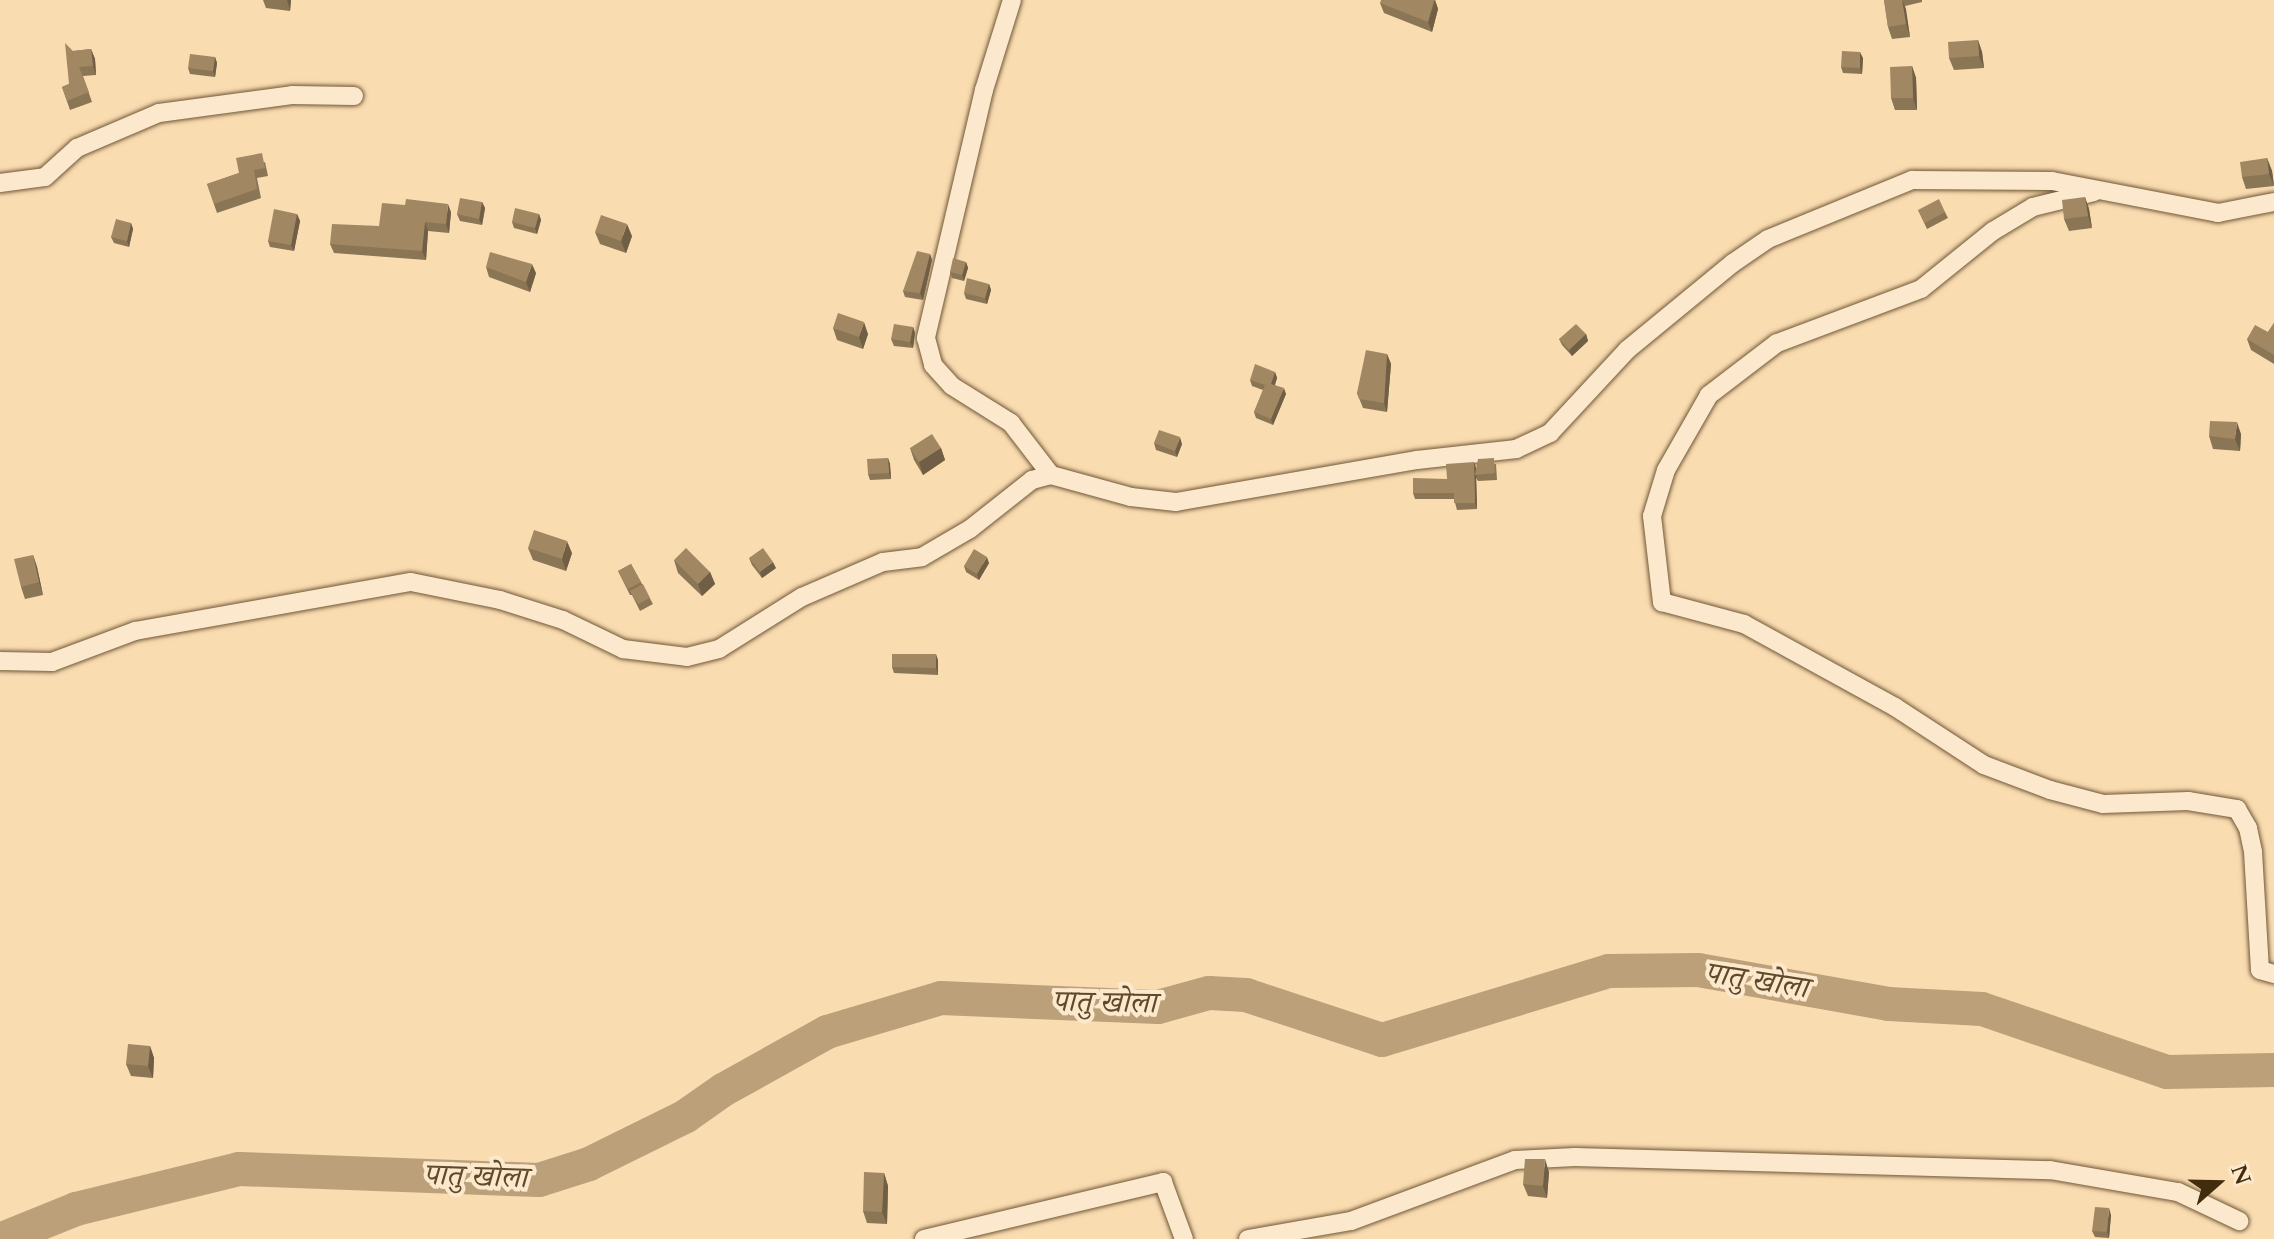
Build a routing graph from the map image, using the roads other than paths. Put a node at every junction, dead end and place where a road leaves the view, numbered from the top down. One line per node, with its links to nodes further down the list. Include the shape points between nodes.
1 (1012, 0): 6 (street, via 984,90 926,338 933,365 952,386 1011,423)
2 (354, 96): 3 (street, via 292,95 148,115 77,148 45,177)
3 (0, 183)
4 (2101, 190): 5 (street, via 2218,213); 6 (street, via 2052,181 1912,180 1768,239 1652,326 1550,433 1516,449 1417,460 1176,502 1131,497); 8 (street, via 2033,207 1993,231 1921,289 1777,343 1709,395 1666,470 1652,516 1662,602 1744,624 1895,707 1984,765 2050,790 2103,804 2188,801 2237,809 2253,852 2260,970)
5 (2274, 202)
6 (1051, 475): 7 (street, via 1032,480 970,529 922,557 883,562 802,597 719,649 687,657 623,649 563,620 500,600 411,582 135,631 52,662)
7 (0, 661)
8 (2274, 974)
9 (2239, 1221): 12 (street, via 2178,1192 2050,1170 1575,1157 1515,1160 1351,1221)
10 (924, 1239): 11 (street, via 1163,1182)
11 (1184, 1239)
12 (1248, 1239)

